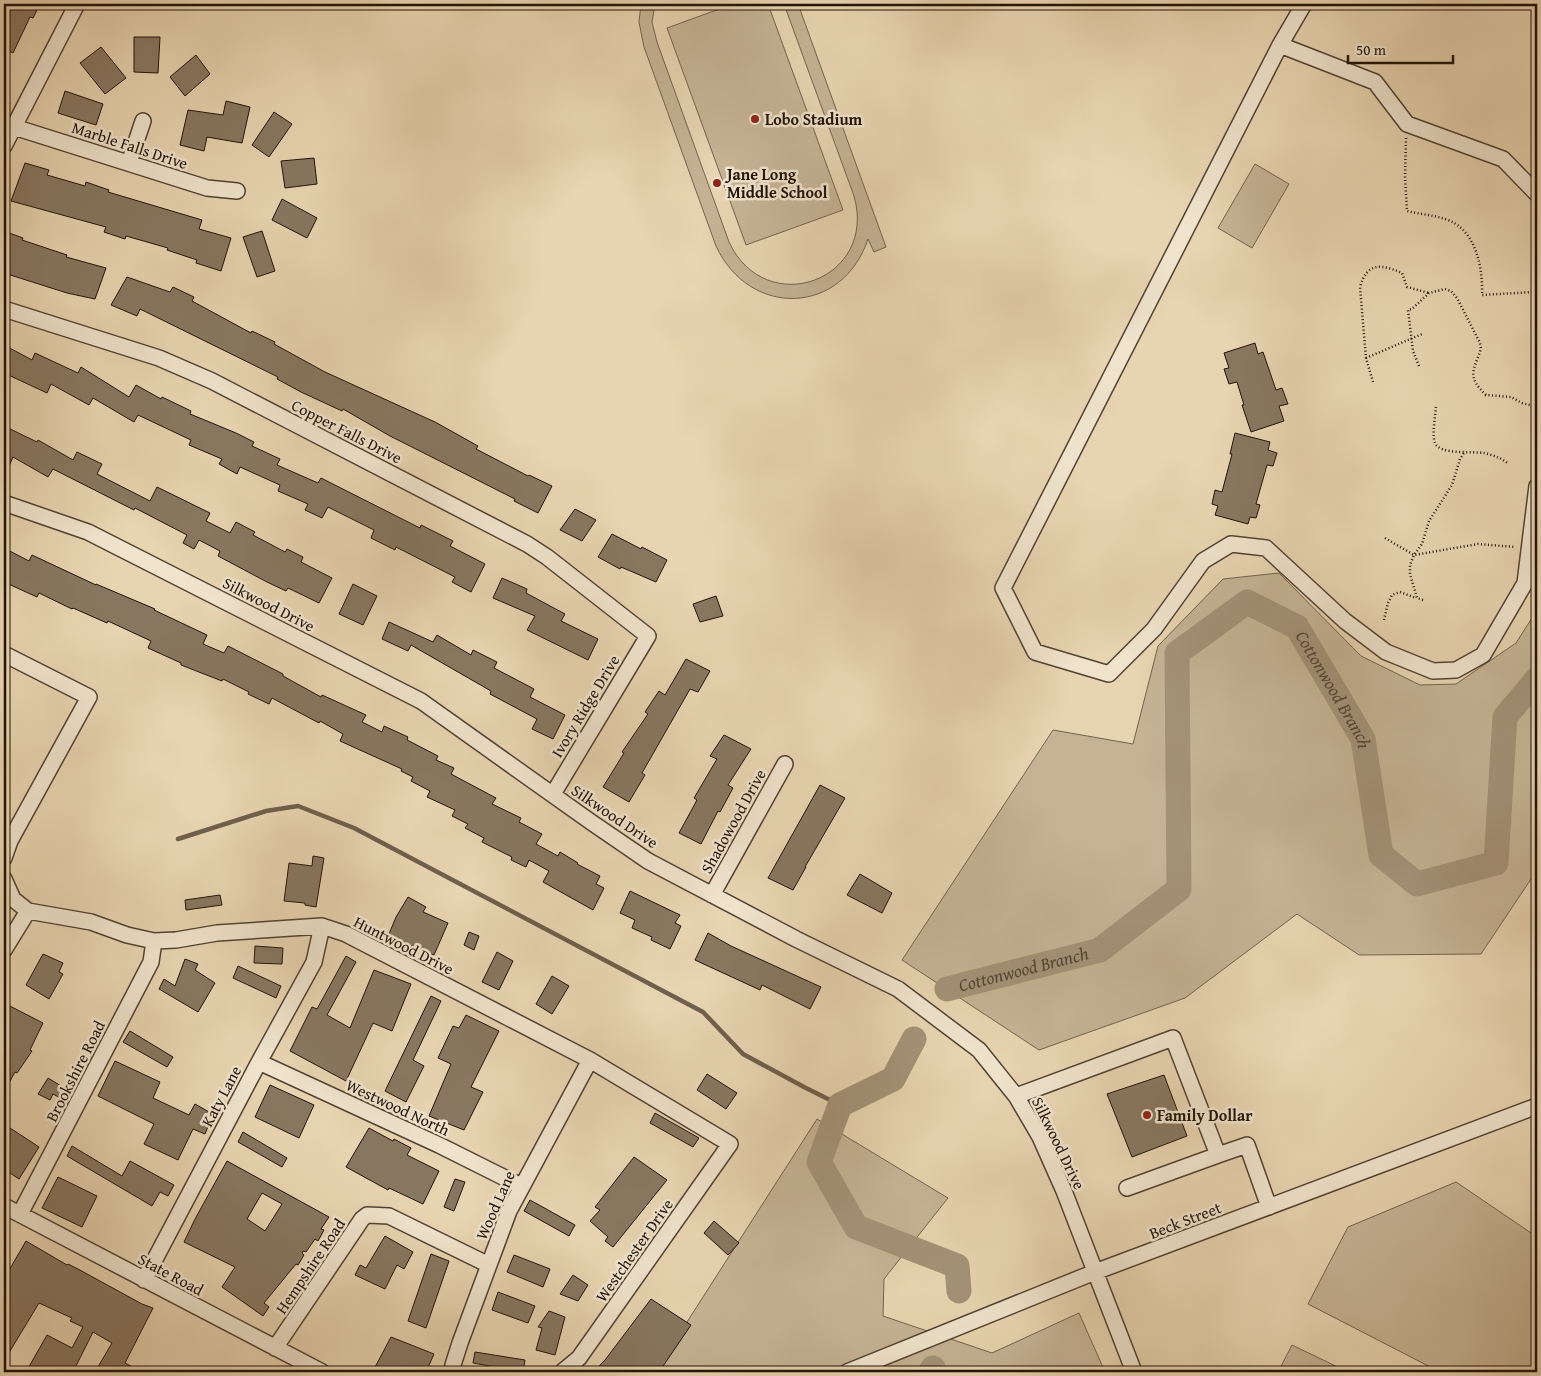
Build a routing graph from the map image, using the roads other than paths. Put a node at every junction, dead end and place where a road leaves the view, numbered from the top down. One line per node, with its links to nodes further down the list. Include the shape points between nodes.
1 (77, 4): 5 (street)
2 (1304, 4): 3 (street)
3 (1280, 46): 9 (street, via 1375,82 1406,124 1503,159); 11 (street, via 1003,588 1034,652 1109,674 1154,629 1203,561 1231,544 1266,548 1345,620 1386,652 1434,671 1456,670 1483,656 1525,583)
4 (143, 121): 7 (street)
5 (14, 126): 6 (street); 7 (street, Marble Falls Drive)
6 (4, 146)
7 (129, 163): 8 (street, Marble Falls Drive, via 207,188)
8 (237, 191)
9 (1537, 194)
10 (4, 309): 13 (street, Copper Falls Drive, via 159,358 212,381 527,544)
11 (1537, 486)
12 (4, 503): 16 (street, Silkwood Drive, via 88,532 421,701)
13 (648, 636): 16 (street, Ivory Ridge Drive)
14 (4, 654): 17 (street, via 89,698 10,841)
15 (785, 764): 19 (street, Shadowood Drive)
16 (553, 794): 19 (street, Silkwood Drive, via 648,861)
17 (4, 858)
18 (4, 879): 20 (street, via 13,899)
19 (712, 895): 26 (street, Silkwood Drive, via 898,990 979,1050)
20 (28, 911): 22 (street, Huntwood Drive, via 91,922); 23 (street)
21 (322, 926): 22 (street, Huntwood Drive); 24 (street, Huntwood Drive, via 346,934); 25 (street, Katy Lane, via 314,962)
22 (154, 941): 34 (street, Brookshire Road, via 151,962)
23 (4, 950)
24 (590, 1060): 28 (street, Huntwood Drive); 30 (street, Wood Lane)
25 (259, 1062): 30 (street, Westwood North); 37 (street, Katy Lane)
26 (1016, 1096): 29 (street, via 1173,1038); 36 (street, Silkwood Drive, via 1040,1137)
27 (1537, 1106): 33 (street, Beck Street)
28 (730, 1144): 41 (street, Westchester Drive, via 580,1358)
29 (1218, 1155): 31 (street); 33 (street, via 1247,1145)
30 (521, 1186): 35 (street, Wood Lane)
31 (1127, 1188)
32 (4, 1206): 34 (street, State Road)
33 (1269, 1207): 36 (street, Beck Street)
34 (20, 1214): 37 (street, State Road)
35 (489, 1265): 38 (street, Hempshire Road, via 389,1216 367,1215); 40 (street, Wood Lane, via 453,1365)
36 (1096, 1272): 42 (street, Beck Street); 43 (street, Silkwood Drive)
37 (144, 1280): 38 (street, State Road)
38 (275, 1348): 39 (street, State Road)
39 (322, 1372)
40 (454, 1372)
41 (562, 1372)
42 (847, 1372)
43 (1134, 1372)

